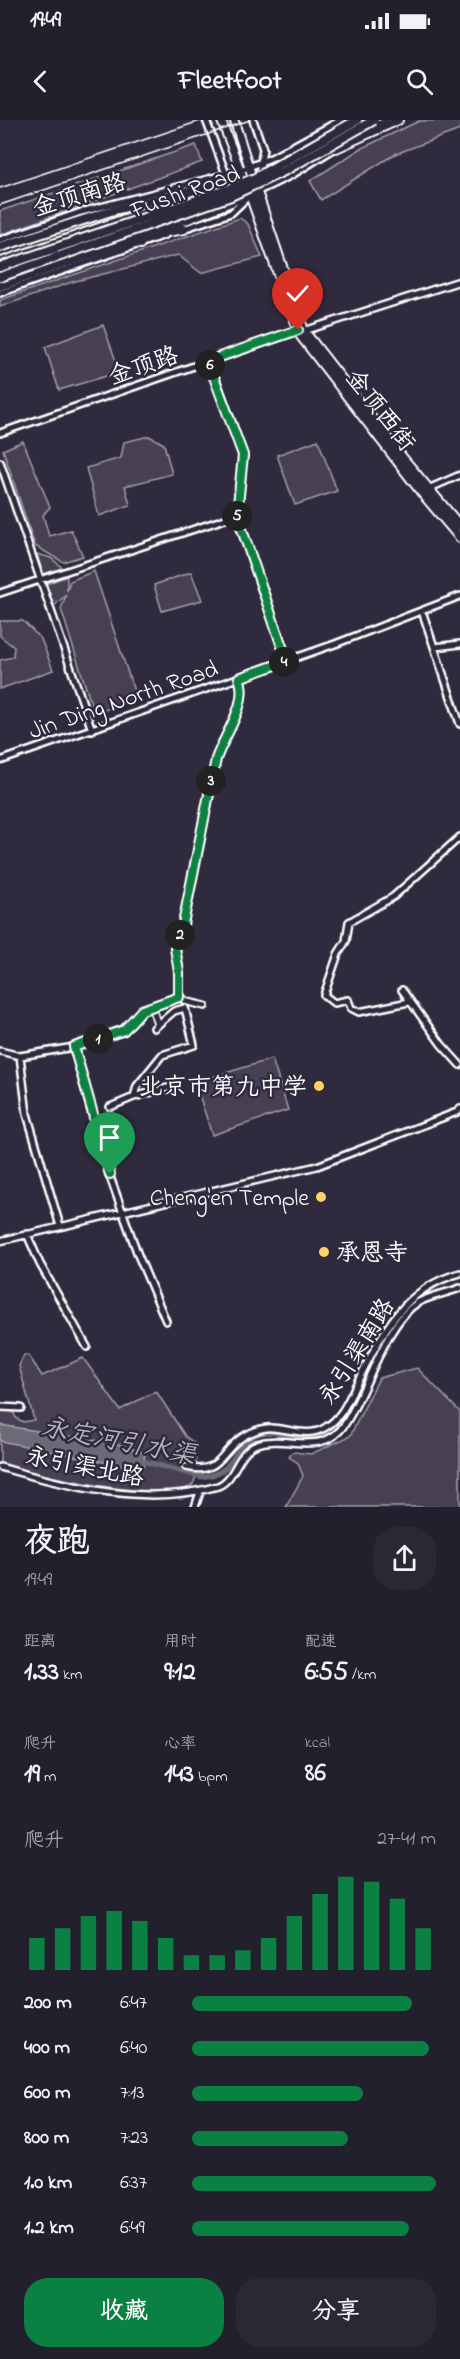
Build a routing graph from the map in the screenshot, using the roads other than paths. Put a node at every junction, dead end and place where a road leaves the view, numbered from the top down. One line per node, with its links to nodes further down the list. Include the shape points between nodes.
1 (206, 120): 14 (street)
2 (221, 120): 13 (main road)
3 (234, 120): 12 (main road)
4 (253, 120): 11 (street, via 263,149)
5 (341, 120): 11 (street)
6 (357, 120): 24 (highway, Fushi Road, bridge, via 229,189)
7 (374, 120): 25 (highway, Fushi Road, bridge, via 231,196)
8 (386, 120): 10 (street)
9 (398, 120): 10 (highway)
10 (336, 148): 16 (street)
11 (261, 163): 12 (street); 16 (street)
12 (250, 167): 13 (street); 16 (main road)
13 (239, 171): 14 (main road); 16 (main road)
14 (227, 175): 15 (main road); 19 (street, 金顶南路, via 81,212)
15 (210, 186): 22 (highway, via 114,210); 23 (main road)
16 (254, 194): 17 (main road); 18 (main road); 29 (highway, 金顶西街)
17 (182, 226): 18 (main road); 20 (highway); 21 (street)
18 (134, 233): 25 (main road)
19 (0, 240)
20 (127, 243): 21 (highway); 27 (highway)
21 (140, 244): 28 (street)
22 (0, 247)
23 (0, 262)
24 (0, 267)
25 (0, 278)
26 (460, 281): 29 (street, 金顶路)
27 (0, 286)
28 (0, 292)
29 (301, 331): 30 (street, 金顶路); 34 (highway, 金顶西街); 37 (highway, 金顶西街, via 339,388)
30 (208, 361): 31 (street, 金顶路); 35 (street, via 243,455)
31 (0, 433)
32 (0, 462): 38 (street)
33 (460, 475): 34 (street)
34 (428, 489): 36 (highway, 金顶西街)
35 (237, 515): 38 (street); 44 (street)
36 (460, 526)
37 (460, 538)
38 (41, 580): 39 (street); 47 (street)
39 (0, 593)
40 (460, 596): 41 (street, Jin Ding North Road)
41 (422, 611): 43 (street); 44 (street, Jin Ding North Road)
42 (460, 644): 43 (street)
43 (435, 647): 46 (street)
44 (287, 661): 45 (street, Jin Ding North Road)
45 (239, 678): 47 (street, Jin Ding North Road); 51 (street, via 240,705 216,759 175,948)
46 (460, 724)
47 (92, 730): 48 (street, Jin Ding North Road)
48 (0, 761)
49 (460, 837): 52 (street, via 393,897 350,922 324,995 334,1003 348,1000 351,1008 359,1012)
50 (402, 990): 52 (street)
51 (179, 997): 53 (street); 54 (street)
52 (410, 1002): 58 (street)
53 (206, 1006)
54 (152, 1007): 55 (street, via 142,1010 124,1030); 60 (street, via 156,1026 174,1011 185,1008 194,1045 162,1055 137,1086)
55 (74, 1047): 57 (street); 63 (street)
56 (0, 1051): 57 (street)
57 (20, 1056): 64 (street, via 27,1114)
58 (460, 1065)
59 (171, 1087): 60 (street)
60 (134, 1096): 61 (street)
61 (110, 1107)
62 (460, 1109): 63 (street, via 317,1166)
63 (122, 1211): 64 (street); 69 (street)
64 (60, 1226): 65 (street)
65 (27, 1234): 66 (street); 70 (street)
66 (0, 1241)
67 (460, 1273): 74 (street, 永引渠南路, via 422,1290 397,1312 340,1417 325,1428 300,1432 261,1429 236,1441 215,1466 196,1470)
68 (460, 1288): 75 (street, 永引渠北路, via 418,1303 405,1314 344,1425 326,1440 309,1444 256,1444 224,1483)
69 (166, 1320)
70 (87, 1347)
71 (0, 1407): 72 (street)
72 (21, 1408)
73 (0, 1467): 75 (street, 永引渠北路, via 62,1485 138,1498)
74 (186, 1467)
75 (200, 1492): 76 (street)
76 (195, 1507)

